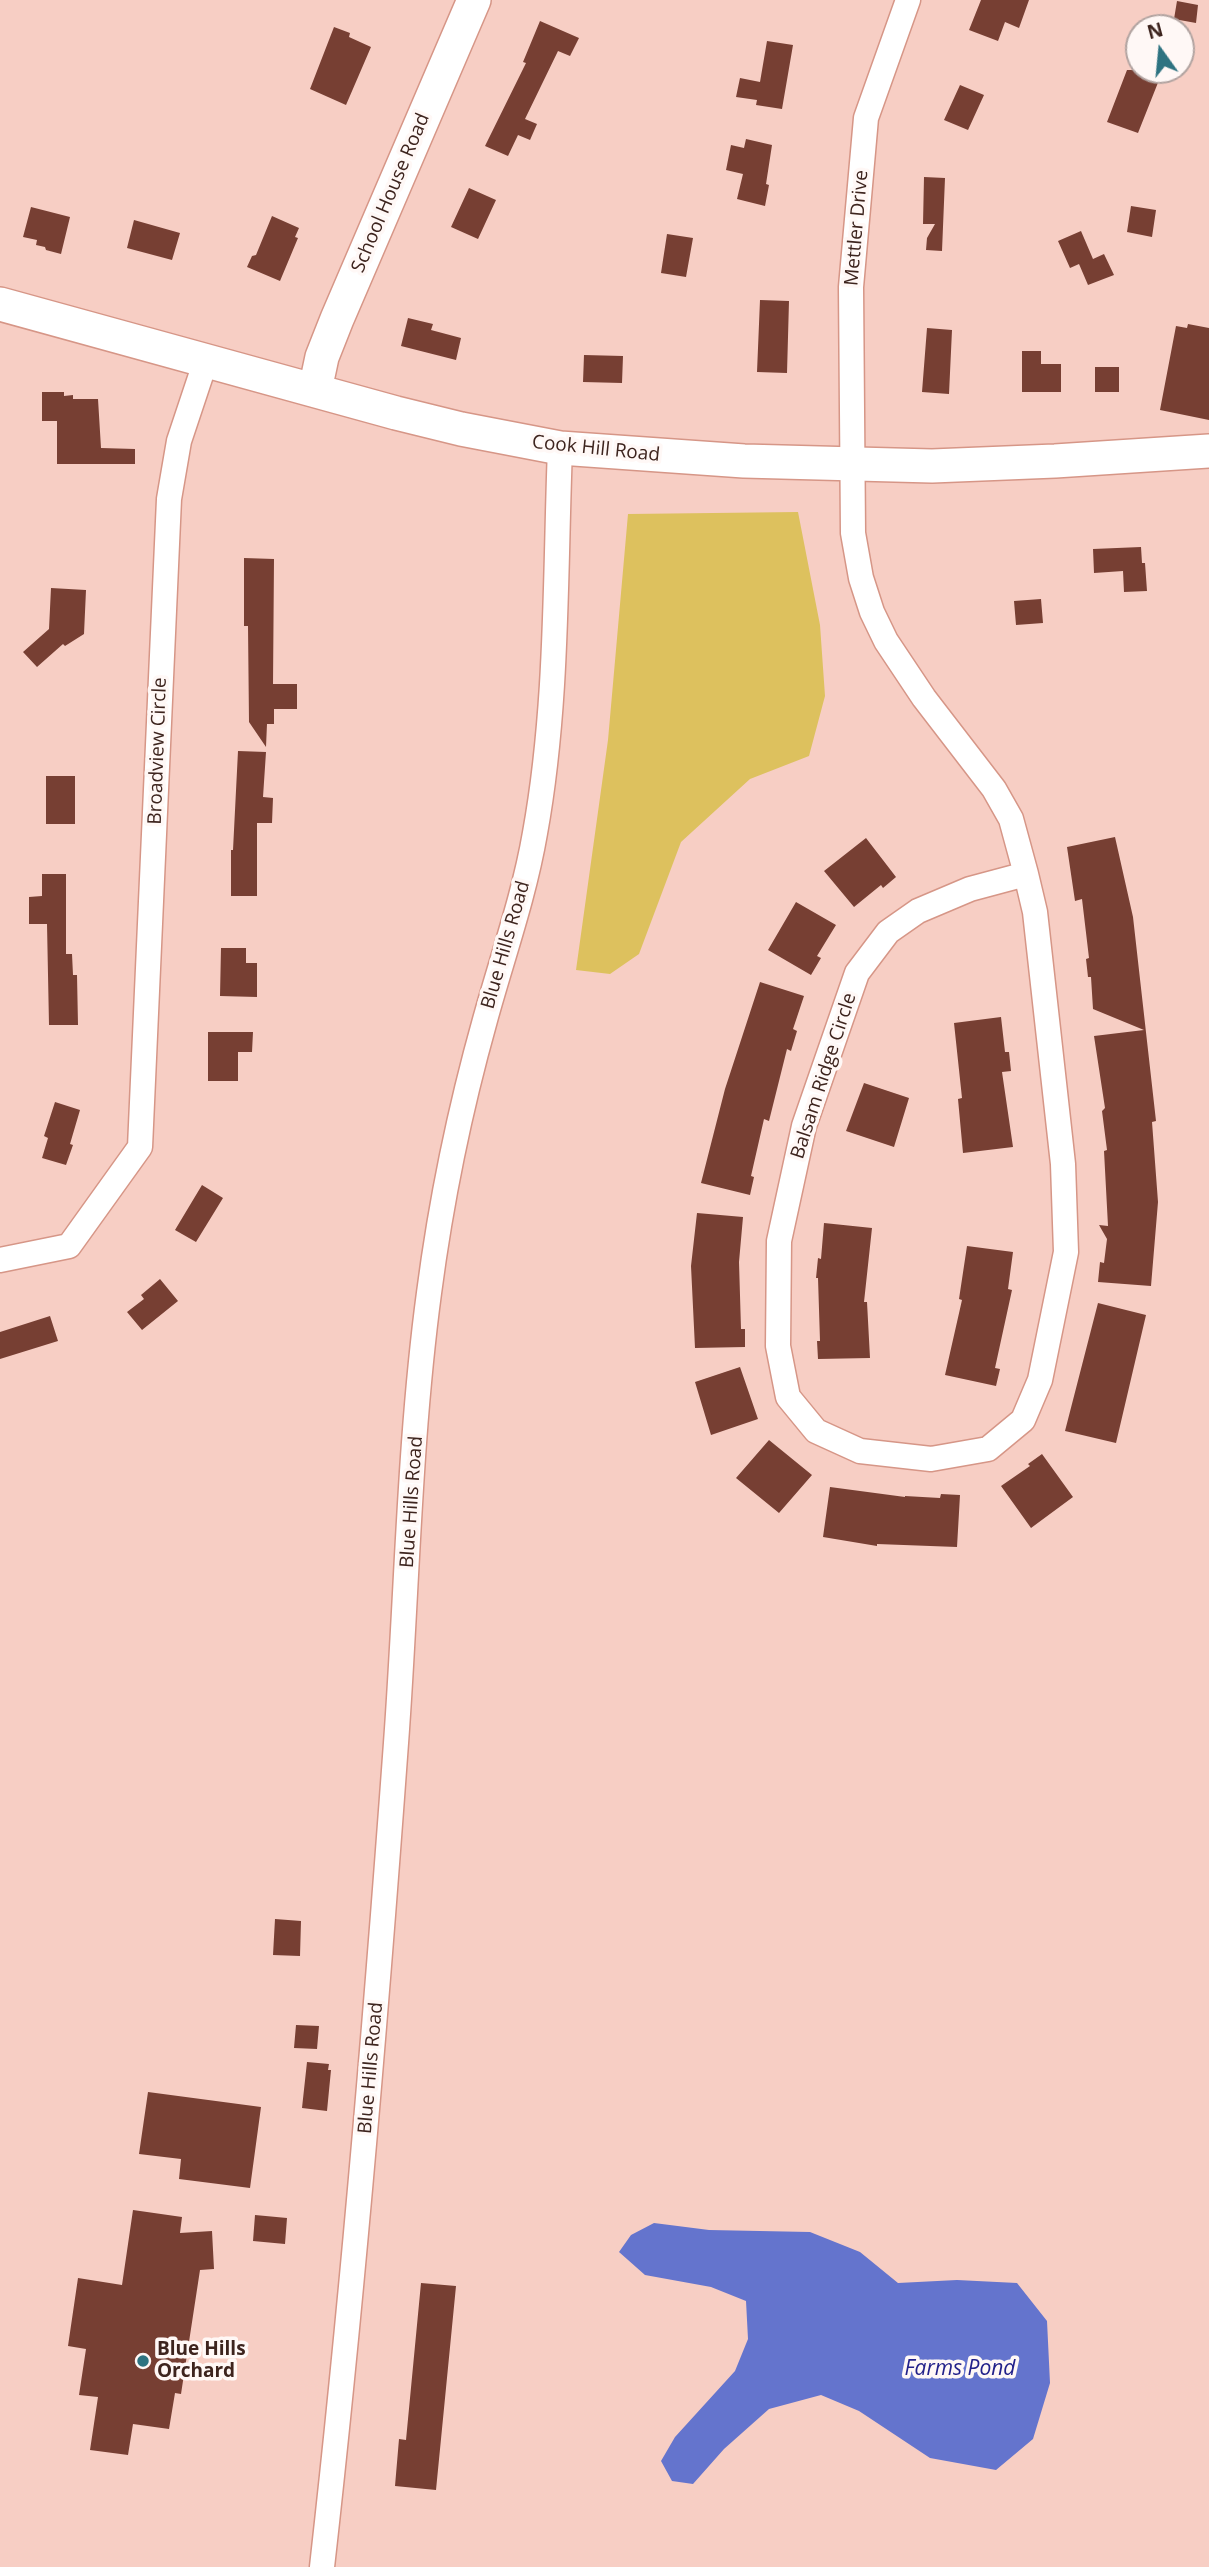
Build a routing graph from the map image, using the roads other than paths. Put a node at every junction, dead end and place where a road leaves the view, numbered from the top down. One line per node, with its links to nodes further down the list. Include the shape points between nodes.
1 (474, 0): 5 (street, School House Road, via 337,319)
2 (908, 0): 8 (street, Mettler Drive, via 866,118 851,287)
3 (0, 303): 4 (street, Cook Hill Road)
4 (206, 360): 5 (street, Cook Hill Road); 10 (street, Broadview Circle, via 179,441 169,499 140,1147 69,1246)
5 (315, 390): 6 (street, Cook Hill Road, via 461,429)
6 (560, 448): 8 (street, Cook Hill Road); 11 (street, Blue Hills Road, via 552,682 535,835 465,1095 429,1294 362,2186)
7 (1209, 451): 8 (street, Cook Hill Road, via 990,464)
8 (850, 464): 9 (street, Balsam Ridge Circle, via 853,533 860,578 872,612 923,698 994,789 1011,819)
9 (1026, 874): 9 (street, Balsam Ridge Circle, via 1035,912 1063,1164 1066,1252 1040,1380 1023,1420 988,1449 931,1459 860,1451 816,1431 788,1397 778,1346 779,1241 804,1126 857,973 888,932 918,911 970,889)
10 (0, 1260)
11 (322, 2567)

